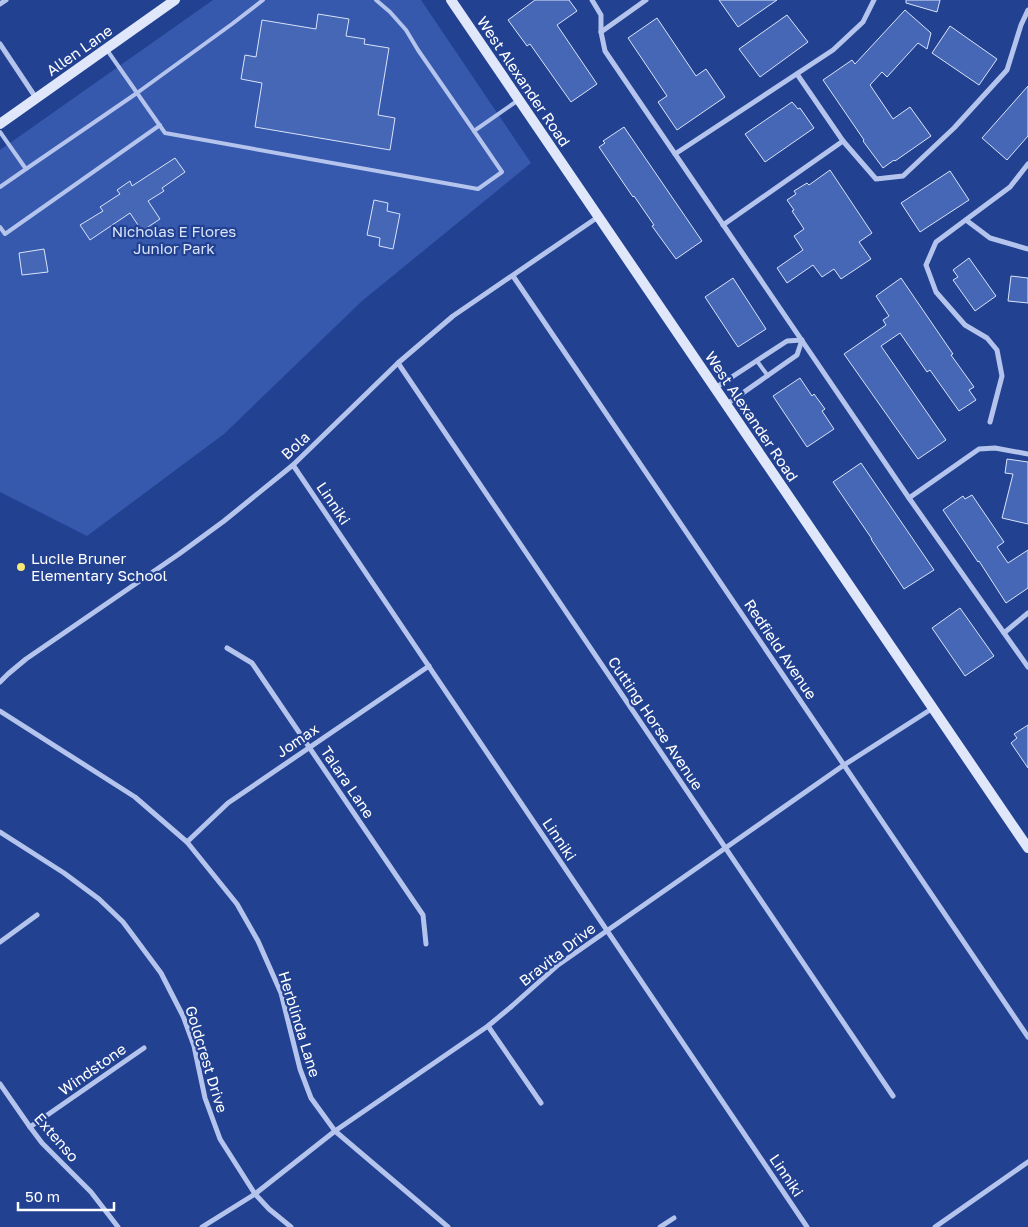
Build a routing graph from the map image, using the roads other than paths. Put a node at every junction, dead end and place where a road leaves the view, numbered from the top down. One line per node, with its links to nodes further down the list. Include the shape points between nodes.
1 (6, 0): 9 (street)
2 (175, 0): 13 (main road, Allen Lane)
3 (263, 0): 15 (lane)
4 (376, 0): 21 (lane, via 406,30)
5 (451, 0): 17 (main road, West Alexander Road)
6 (592, 0): 11 (street, via 601,15)
7 (646, 0): 11 (street)
8 (874, 0): 14 (street, via 863,22 833,50)
9 (0, 4)
10 (1028, 10): 22 (street, via 1007,70 904,176 876,179)
11 (601, 32): 23 (street, via 605,51)
12 (0, 44): 16 (street)
13 (106, 49): 15 (lane); 16 (main road, Allen Lane)
14 (797, 74): 22 (street); 23 (street)
15 (137, 93): 19 (lane); 25 (lane)
16 (36, 98): 18 (main road, Allen Lane)
17 (519, 100): 21 (lane); 27 (main road, West Alexander Road)
18 (0, 124)
19 (160, 125): 21 (lane, via 165,133 478,189 502,172); 30 (lane, via 5,234)
20 (0, 132): 25 (lane)
21 (474, 132)
22 (843, 141): 29 (street)
23 (675, 154): 29 (street)
24 (1028, 164): 28 (street, via 1010,187)
25 (26, 169): 26 (lane)
26 (0, 187)
27 (598, 217): 32 (street, Bola); 37 (main road, West Alexander Road)
28 (966, 220): 31 (street, via 990,238); 39 (street, via 936,242 926,265 936,292 965,325 987,338 997,350 1002,376)
29 (723, 225): 33 (street)
30 (0, 228)
31 (1028, 249)
32 (514, 276): 35 (street, Bola, via 453,316); 52 (street, Redfield Avenue)
33 (802, 340): 34 (street, via 787,341); 36 (street, via 798,355); 42 (street)
34 (757, 361): 36 (lane); 37 (street)
35 (398, 364): 41 (street, Bola); 55 (street, Cutting Horse Avenue)
36 (768, 376): 38 (street)
37 (715, 388): 38 (main road, West Alexander Road)
38 (726, 404): 49 (main road, West Alexander Road)
39 (990, 422)
40 (1028, 454): 42 (street, via 995,448 979,449)
41 (293, 465): 46 (street, Linniki); 48 (street, Bola, via 224,521 26,659)
42 (910, 498): 44 (street)
43 (1028, 613): 44 (street)
44 (1004, 633): 47 (street)
45 (227, 648): 51 (street, Talara Lane, via 252,663)
46 (428, 666): 51 (street, Jomax); 58 (street, Linniki)
47 (1028, 668)
48 (0, 682)
49 (933, 708): 52 (street, Bravita Drive); 56 (main road, West Alexander Road)
50 (0, 711): 54 (street, Herblinda Lane, via 135,797)
51 (308, 747): 54 (street, Jomax, via 228,803); 60 (street, Talara Lane, via 424,915)
52 (844, 765): 55 (street, Bravita Drive); 62 (street, Redfield Avenue)
53 (0, 832): 70 (street, Goldcrest Drive, via 99,899 122,922 161,973 194,1046 205,1098 220,1139)
54 (187, 842): 68 (street, Herblinda Lane, via 237,904 258,941 280,993 311,1098)
55 (725, 848): 58 (street, Bravita Drive); 65 (street, Cutting Horse Avenue)
56 (1028, 848)
57 (37, 915): 59 (street)
58 (607, 931): 61 (street, Bravita Drive, via 558,965); 77 (street, Linniki)
59 (0, 942)
60 (426, 944)
61 (488, 1026): 66 (street); 68 (street, Bravita Drive)
62 (1028, 1037)
63 (144, 1048): 67 (street, Windstone)
64 (0, 1084): 67 (street, Extenso)
65 (894, 1096)
66 (541, 1103)
67 (30, 1127): 72 (street, Extenso, via 91,1192)
68 (335, 1132): 70 (street, Bravita Drive); 75 (street, Herblinda Lane)
69 (1028, 1162): 78 (street)
70 (255, 1194): 73 (street, Bravita Drive); 74 (street, Goldcrest Drive)
71 (674, 1218): 76 (street)
72 (118, 1227)
73 (202, 1227)
74 (291, 1227)
75 (448, 1227)
76 (660, 1227)
77 (807, 1227)
78 (935, 1227)

